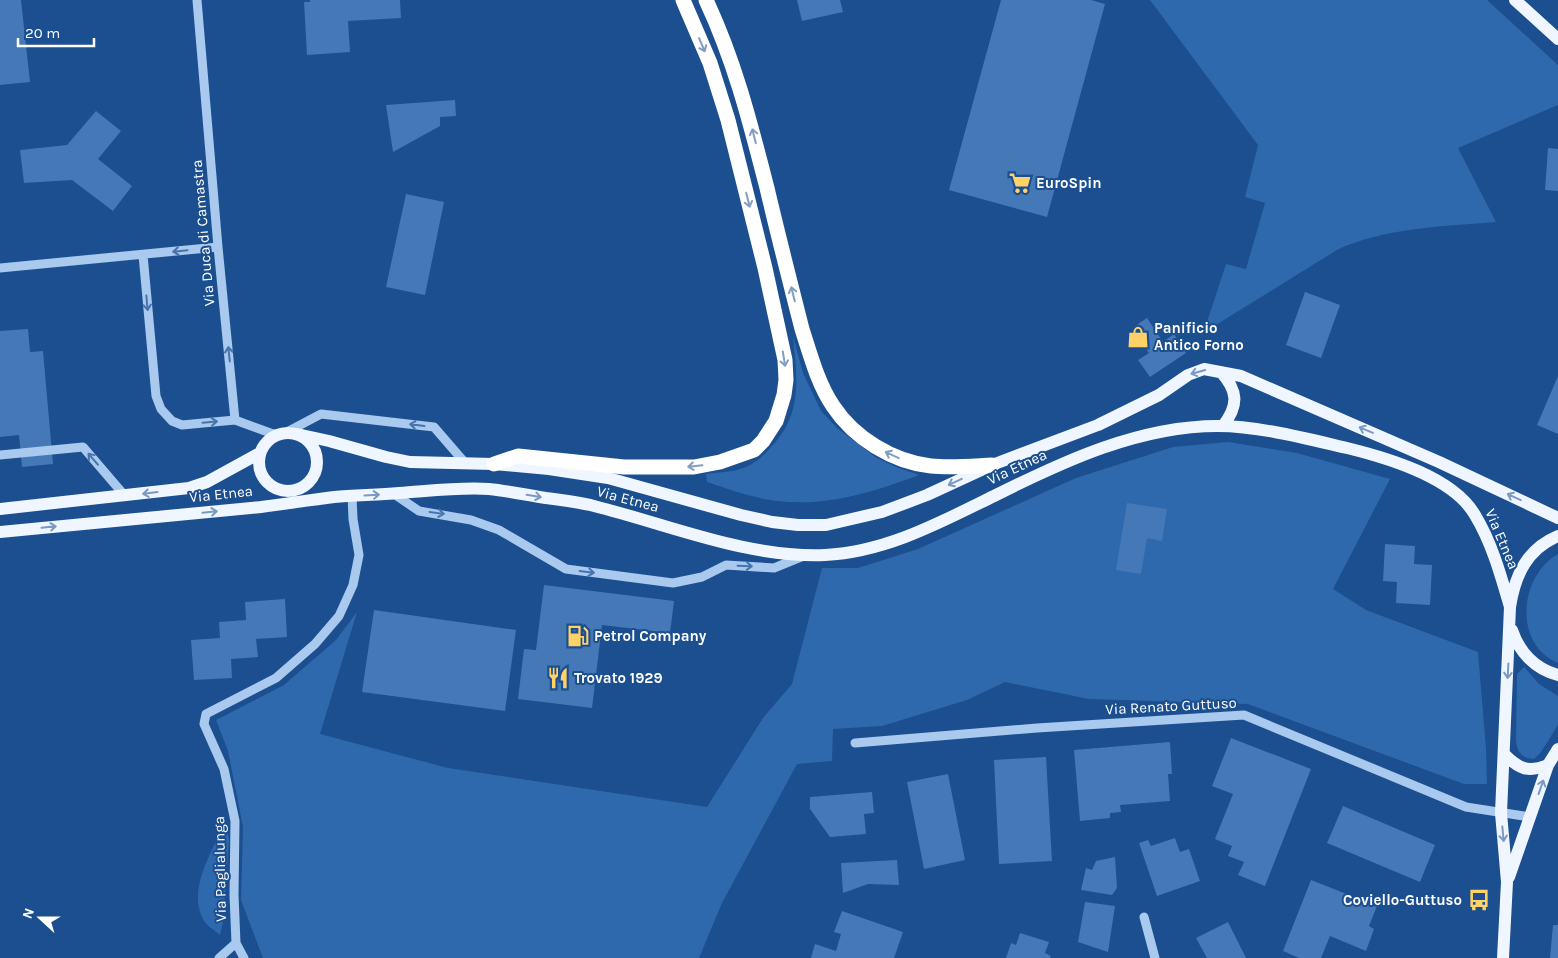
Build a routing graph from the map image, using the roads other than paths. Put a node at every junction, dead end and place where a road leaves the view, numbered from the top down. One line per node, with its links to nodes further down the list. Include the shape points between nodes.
1 (197, 0): 6 (street, Via Duca di Camastra)
2 (683, 0): 16 (highway, one-way to 16, via 710,63 728,120 769,286 785,360 782,408 776,422 754,450 720,462 694,467 624,466 518,456)
3 (706, 0): 17 (highway, one-way to 3, via 931,466 893,456 859,434 832,405 802,329 737,75)
4 (1515, 0): 5 (main road)
5 (1558, 39)
6 (218, 247): 7 (street, one-way to 7); 10 (street, Via Duca di Camastra, one-way to 6)
7 (143, 255): 8 (street); 10 (street, one-way to 10, via 156,396 161,410 172,421 182,425)
8 (0, 268)
9 (1221, 372): 11 (main road, via 1231,383 1235,398 1232,413); 17 (main road, Via Etnea, one-way to 17, via 1204,369 1188,375 1159,395 1098,425); 25 (main road, Via Etnea, one-way to 9, via 1241,376)
10 (236, 420): 12 (street)
11 (1223, 426): 28 (main road, Via Etnea, via 1169,430 1102,448 905,538 864,550); 29 (main road, Via Etnea, via 1303,438 1367,453 1449,488 1463,498 1474,513 1492,551)
12 (286, 434): 13 (main road, via 266,442); 15 (main road, Via Etnea, via 329,440 410,462); 15 (street, one-way to 12, via 434,427 321,414); 18 (main road, via 308,440 317,456 315,474 310,482)
13 (260, 453): 18 (main road, via 260,469 267,482 273,487); 20 (main road, Via Etnea, one-way to 20, via 207,482 189,488)
14 (0, 455): 20 (street, one-way to 14, via 83,447)
15 (466, 464): 16 (main road, Via Etnea)
16 (494, 464): 17 (main road, Via Etnea, one-way to 16, via 882,512 826,525 798,525 741,515 608,478)
17 (992, 465)
18 (291, 491): 22 (main road); 23 (main road)
19 (394, 494): 21 (main road, Via Etnea, one-way to 19); 28 (main road, Via Etnea, one-way to 28, via 456,489 495,490 589,504 765,552); 28 (street, one-way to 28, via 419,511 471,520 499,530 566,569 673,582 702,577 726,565 774,568)
20 (125, 496): 24 (main road, Via Etnea)
21 (352, 496): 22 (main road, Via Etnea); 40 (street, Via Paglialunga, via 352,519 359,556 353,585 339,616 315,644 276,678 206,714 204,724 224,770 235,821)
22 (338, 497): 23 (main road, Via Etnea)
23 (264, 506): 26 (main road, Via Etnea, one-way to 23)
24 (0, 509)
25 (1558, 518)
26 (0, 532)
27 (1558, 536): 29 (main road, via 1538,548 1528,559 1519,573)
28 (805, 555)
29 (1510, 606): 30 (main road)
30 (1510, 623): 31 (main road, via 1523,653 1535,664); 34 (main road, one-way to 34)
31 (1558, 675)
32 (855, 743): 36 (street, Via Renato Guttuso, via 1244,715 1466,807)
33 (1558, 749): 35 (main road)
34 (1504, 754): 35 (main road, via 1524,769 1536,770); 36 (main road)
35 (1548, 765): 37 (main road, one-way to 35)
36 (1501, 813): 37 (street, Via Renato Guttuso); 38 (main road, one-way to 38)
37 (1530, 817): 38 (main road)
38 (1507, 882): 44 (main road)
39 (1144, 917): 43 (street)
40 (236, 943): 41 (street); 42 (street, Via Paglialunga)
41 (220, 958)
42 (244, 958)
43 (1155, 958)
44 (1503, 958)

